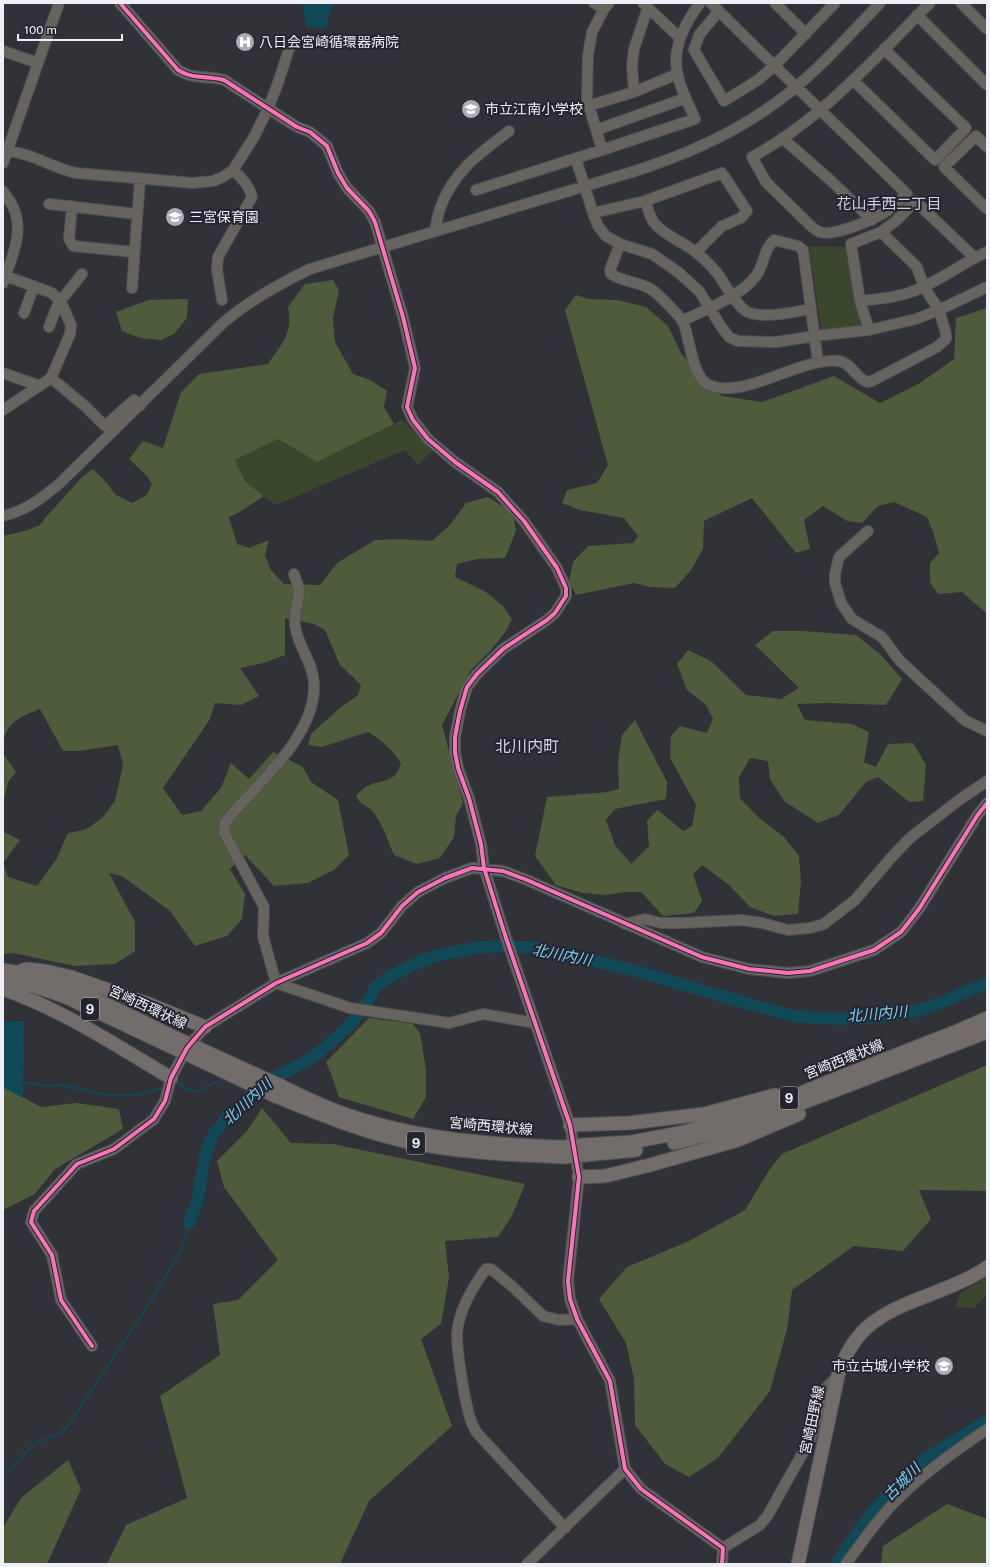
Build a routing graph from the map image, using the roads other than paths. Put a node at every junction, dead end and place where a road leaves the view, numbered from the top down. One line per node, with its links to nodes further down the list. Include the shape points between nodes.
1 (59, 3): 21 (street)
2 (120, 3): 30 (street, via 178,70 187,75 224,80)
3 (594, 3): 12 (street)
4 (700, 3): 17 (street)
5 (711, 3): 13 (street)
6 (775, 3): 16 (street)
7 (835, 3): 16 (street)
8 (880, 3): 26 (street)
9 (930, 3): 14 (street)
10 (961, 3): 15 (street)
11 (645, 5): 17 (street); 27 (street, via 634,48)
12 (606, 6): 29 (street, via 592,32 589,44)
13 (719, 11): 22 (street); 22 (street, via 699,35 694,50 724,102 758,80)
14 (917, 15): 18 (street); 25 (street)
15 (987, 29)
16 (806, 34): 22 (street)
17 (680, 38): 23 (street)
18 (884, 49): 24 (street); 24 (street, via 966,128 935,160)
19 (289, 50): 30 (street)
20 (3, 51): 21 (street)
21 (38, 63): 37 (street)
22 (774, 66): 26 (street)
23 (677, 74): 27 (street); 28 (street)
24 (853, 80): 31 (street)
25 (987, 85)
26 (796, 87): 31 (street); 42 (street, via 753,119 713,142 667,161)
27 (634, 92): 29 (street)
28 (686, 98): 32 (street); 36 (street, via 695,119)
29 (588, 106): 32 (street)
30 (268, 109): 40 (street); 55 (street, via 310,132 327,146 347,188 369,211)
31 (821, 110): 34 (street); 51 (street, via 907,194)
32 (596, 130): 36 (street)
33 (509, 131): 52 (street, via 474,157 454,181 440,207)
34 (782, 138): 51 (street); 51 (street, via 752,157 766,182 812,227 820,232 829,233)
35 (987, 147): 48 (street, via 976,136 944,167)
36 (602, 150): 38 (street)
37 (5, 151): 39 (street); 41 (street, via 34,157 67,171)
38 (576, 158): 42 (street); 43 (street)
39 (3, 163)
40 (233, 170): 41 (street, via 213,181 203,183); 67 (street, via 241,177 252,197 218,257 217,270)
41 (140, 179): 50 (street)
42 (585, 187): 49 (street); 52 (street)
43 (476, 190)
44 (3, 191): 61 (street, via 14,208 18,223 18,237)
45 (645, 201): 49 (street); 57 (street, via 654,223 668,236); 57 (street, via 722,173 747,211 741,218 722,226)
46 (49, 204): 47 (street)
47 (72, 206): 50 (street); 56 (street, via 69,239 73,246)
48 (987, 209)
49 (593, 213): 54 (street, via 598,226 606,236)
50 (137, 214): 56 (street)
51 (872, 220)
52 (436, 230): 55 (street)
53 (881, 232): 59 (street, via 915,201); 63 (street, via 917,267); 68 (street, via 851,244)
54 (620, 244): 70 (street, via 652,254 678,272 700,292); 74 (street, via 610,270 611,274 651,289)
55 (383, 247): 82 (street, via 310,269 253,299 224,322); 90 (street, via 415,368 407,407 409,414 428,439 455,462 498,492 513,508 557,568 566,588 566,596 555,613 503,649 472,680 464,695 456,732 455,752 481,844)
56 (134, 252): 65 (street)
57 (696, 252): 66 (street, via 717,273)
58 (987, 252): 59 (street)
59 (974, 257): 63 (street)
60 (82, 274): 69 (street)
61 (4, 278): 62 (street)
62 (34, 286): 69 (street, via 52,293); 73 (street)
63 (924, 287): 68 (street, via 893,297); 72 (street)
64 (987, 287): 72 (street)
65 (132, 288)
66 (733, 296): 70 (street); 71 (street, via 742,308 751,314 792,313); 71 (street, via 757,275 768,247 777,239 803,250)
67 (222, 300)
68 (860, 301): 76 (street)
69 (60, 302): 75 (street); 80 (street, via 71,325 70,334)
70 (709, 307): 74 (street); 77 (street, via 729,337 738,341 776,342)
71 (811, 309): 77 (street)
72 (939, 310): 76 (street, via 916,319); 78 (street, via 946,339 937,347 872,381 864,382 840,361)
73 (24, 313)
74 (682, 321): 78 (street, via 699,376 708,385 736,387)
75 (49, 327)
76 (869, 330): 77 (street)
77 (814, 336): 78 (street)
78 (818, 362)
79 (3, 373): 81 (street)
80 (51, 378): 81 (street); 82 (street, via 106,426 134,400)
81 (40, 386): 83 (street)
82 (140, 406): 84 (street, via 60,483 32,505)
83 (3, 410)
84 (3, 516)
85 (868, 531): 87 (street, via 839,557 835,583 841,603 852,620 882,637 900,661 951,708 966,721)
86 (294, 574): 95 (street, via 299,590 295,624 314,682 308,717 304,729 283,757 230,816 225,823 224,832 264,906 262,936)
87 (987, 731)
88 (987, 781): 91 (street, via 910,838 855,900 824,924 788,930 742,920 690,924 645,919)
89 (987, 802): 91 (street, via 920,909 901,932 874,950 839,962 810,971 788,973 748,969 702,958)
90 (484, 868): 91 (street, via 527,880); 95 (street, via 472,868 418,892 402,906 381,933 367,943); 98 (street)
91 (625, 924)
92 (3, 970): 93 (main road, 宮崎西環状線 / 9)
93 (18, 972): 99 (main road, via 26,969 71,977); 101 (main road, 宮崎西環状線 / 9, via 85,995)
94 (3, 979): 101 (main road, 宮崎西環状線 / 9, via 66,997)
95 (276, 983): 98 (street, via 350,1008 449,1022 483,1014); 99 (street)
96 (3, 990): 102 (main road, via 39,1003 78,1023)
97 (987, 1018): 104 (main road, 宮崎西環状線 / 9)
98 (535, 1023): 105 (street)
99 (205, 1027): 102 (street, via 186,1048)
100 (987, 1032): 103 (main road, 宮崎西環状線 / 9)
101 (176, 1043): 106 (main road, 宮崎西環状線 / 9, bridge, via 327,1117 370,1132 416,1144 477,1153)
102 (171, 1078): 110 (street, via 165,1100 154,1119 114,1149 77,1164 34,1211 31,1222 52,1255 61,1300)
103 (830, 1093): 106 (main road, 宮崎西環状線 / 9, via 740,1127 696,1139 634,1151); 107 (main road, via 811,1109 738,1140 605,1176)
104 (794, 1096): 105 (main road, via 782,1094 704,1114 629,1123); 106 (main road, 宮崎西環状線 / 9, via 744,1115 684,1132)
105 (570, 1125): 107 (street)
106 (584, 1150)
107 (579, 1177): 109 (street, via 568,1280 570,1299)
108 (987, 1267): 111 (main road, 宮崎田野線, via 967,1279 896,1308 876,1319 863,1331 848,1353)
109 (577, 1319): 113 (street, via 610,1381); 114 (street, via 559,1320 544,1316 491,1269 486,1270 480,1277 469,1297 457,1332 462,1379 471,1425)
110 (92, 1346)
111 (838, 1376): 115 (street, via 824,1390 811,1438 768,1515 760,1525); 118 (main road, 宮崎田野線)
112 (987, 1429): 119 (street, via 899,1497)
113 (626, 1469): 114 (street); 115 (street, via 641,1489)
114 (565, 1528): 116 (street)
115 (723, 1548): 117 (street)
116 (528, 1564)
117 (722, 1564)
118 (798, 1564)
119 (846, 1564)

